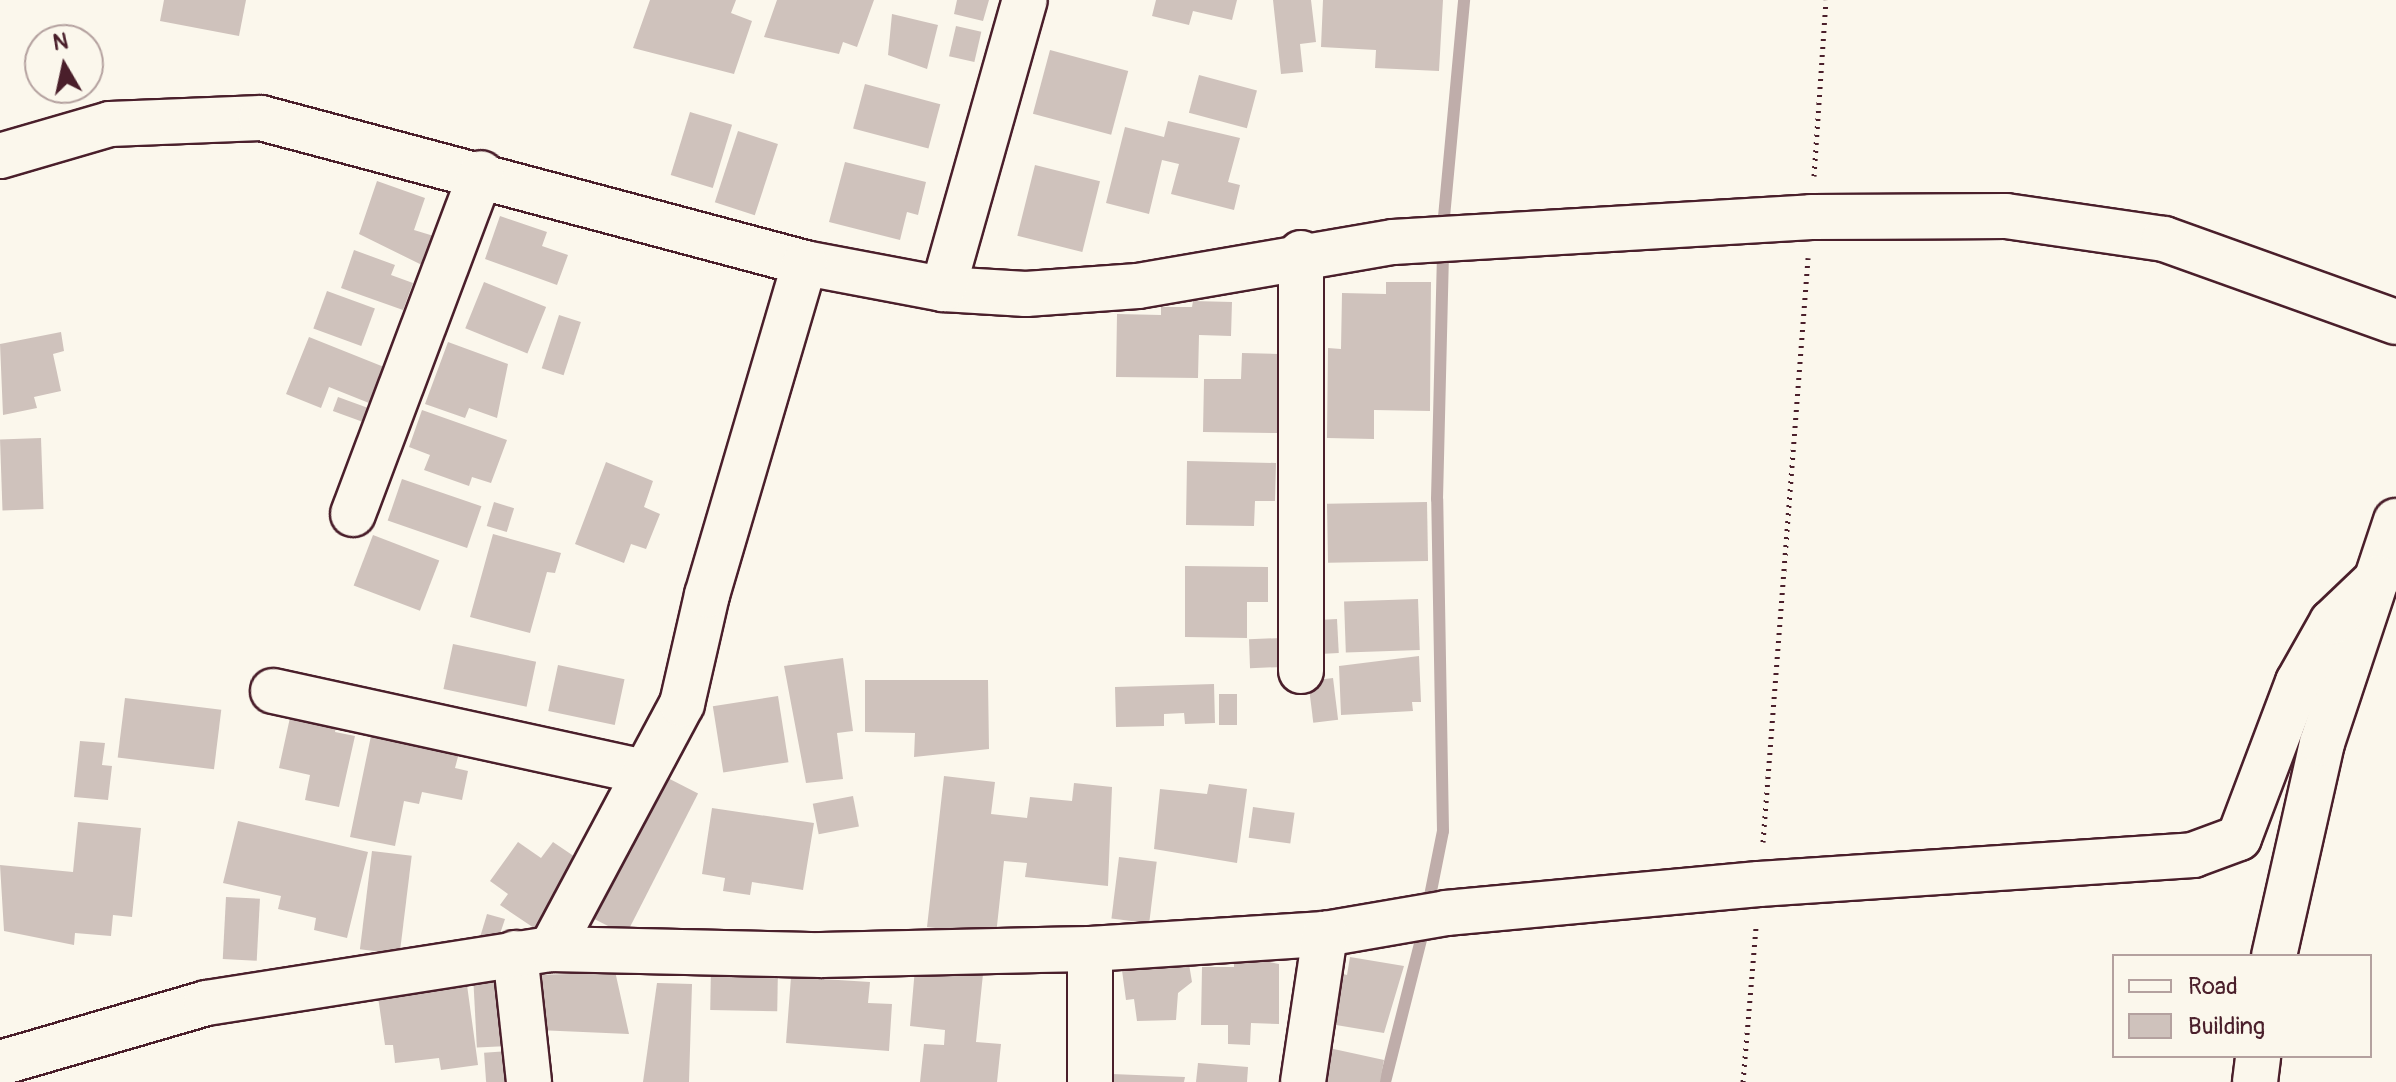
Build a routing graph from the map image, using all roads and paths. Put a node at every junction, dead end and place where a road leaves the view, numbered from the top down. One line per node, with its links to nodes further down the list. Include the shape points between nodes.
1 (1025, 0): 8 (street)
2 (1826, 0): 5 (path)
3 (0, 156): 4 (street, via 110,124 261,118)
4 (481, 173): 7 (street); 10 (street)
5 (1811, 217): 6 (street); 9 (street, via 2006,216 2164,239); 16 (path)
6 (1301, 253): 8 (street, via 1138,286 1026,294); 13 (street)
7 (805, 263): 8 (street); 15 (street, via 707,595 682,704)
8 (943, 289)
9 (2396, 322)
10 (353, 514)
11 (2396, 521): 12 (street)
12 (2378, 578): 16 (street, via 2332,622 2298,682 2239,838 2193,855); 20 (street, via 2322,743)
13 (1301, 671)
14 (273, 691): 15 (street)
15 (643, 772): 19 (street)
16 (1759, 884): 17 (street); 26 (path)
17 (1325, 934): 18 (street); 25 (street)
18 (1090, 949): 19 (street, via 821,955); 24 (street)
19 (533, 951): 22 (street, via 206,1003); 23 (street)
20 (2274, 954)
21 (2258, 1058): 27 (street)
22 (0, 1063)
23 (529, 1082)
24 (1090, 1082)
25 (1303, 1082)
26 (1743, 1082)
27 (2255, 1082)

